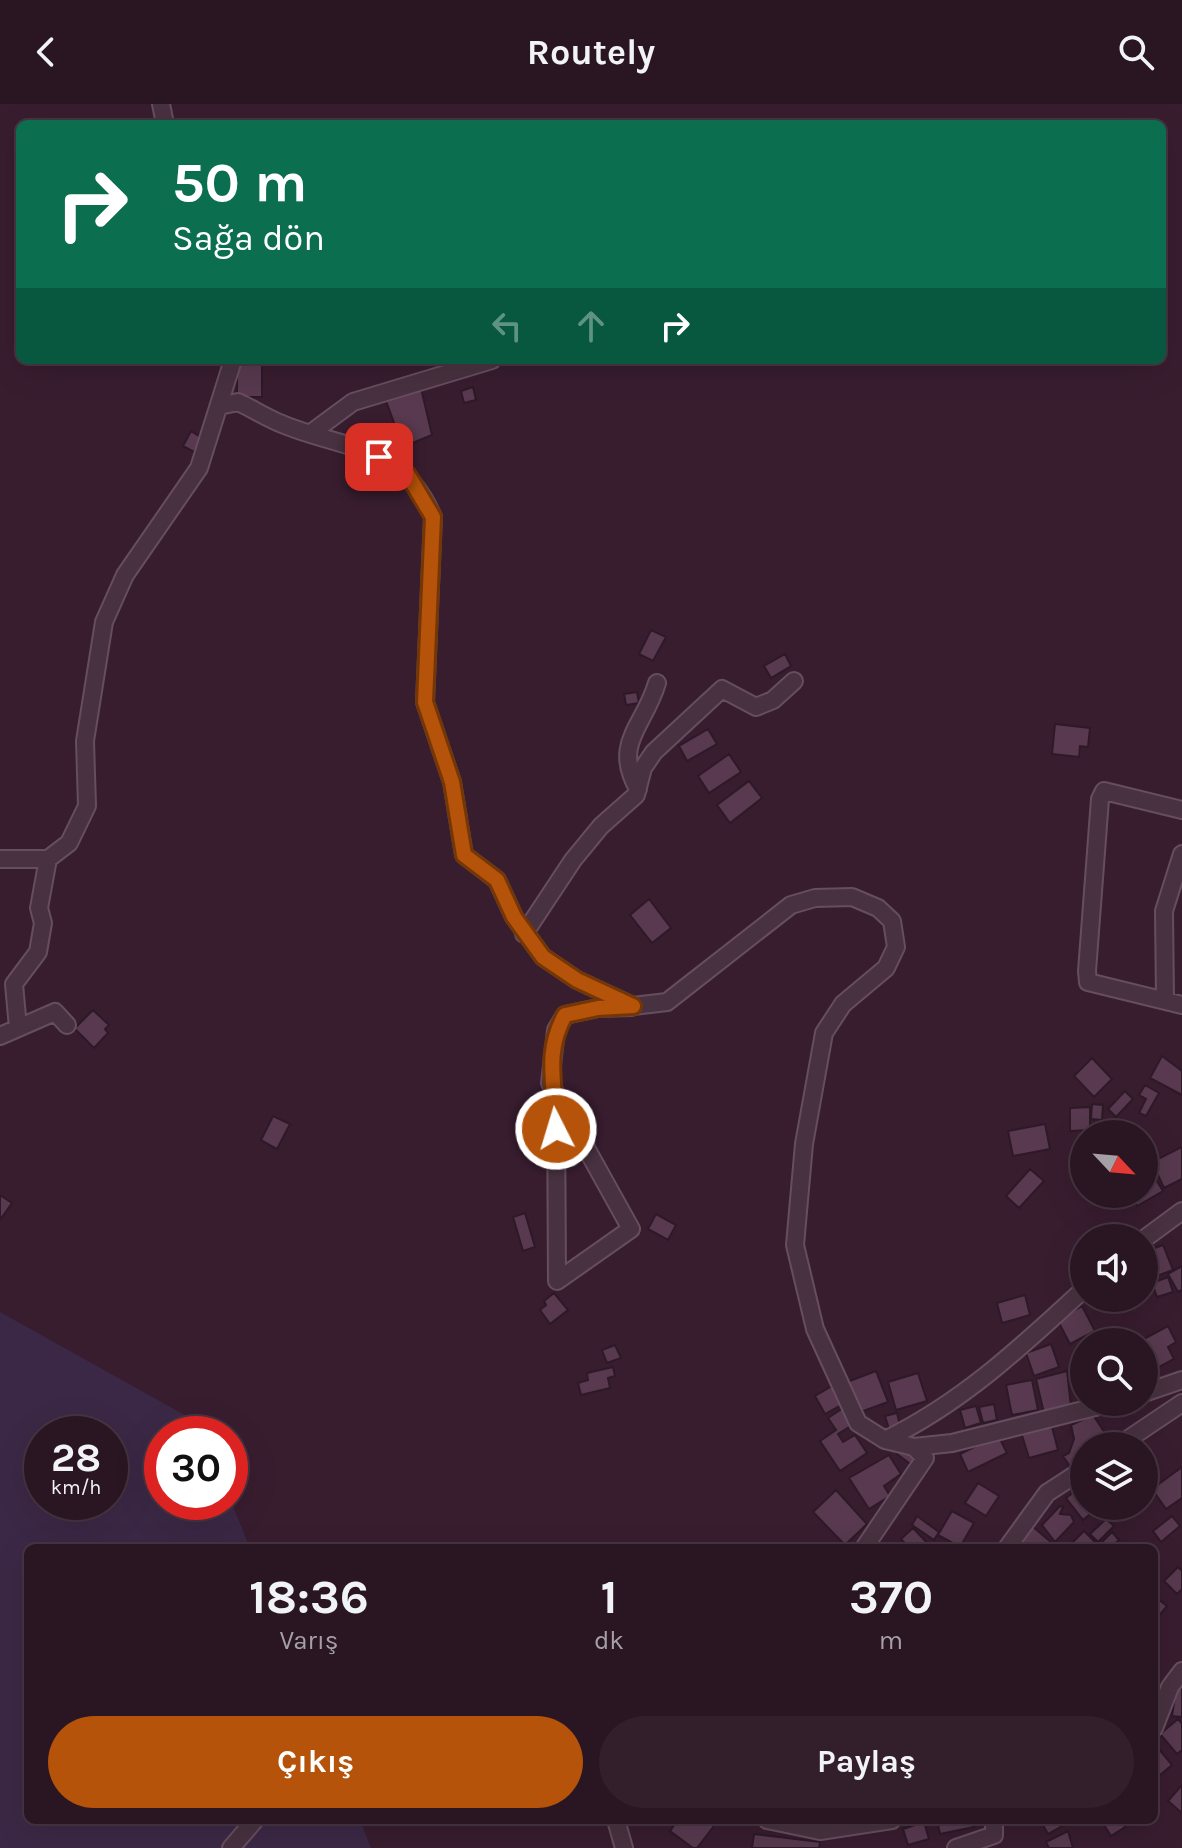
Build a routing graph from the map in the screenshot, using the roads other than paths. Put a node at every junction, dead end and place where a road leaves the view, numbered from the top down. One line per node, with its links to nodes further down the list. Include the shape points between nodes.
1 (232, 364): 3 (street)
2 (479, 364): 4 (street, via 353,402)
3 (219, 406): 4 (street, via 238,402); 11 (street, via 199,468 125,575 104,622 85,741 87,806 69,843)
4 (311, 433): 12 (street, via 379,457 408,475 433,517 425,702 452,782 464,855 497,880)
5 (794, 681): 7 (street, via 756,707 722,689 654,752)
6 (657, 683): 7 (street, via 626,753)
7 (638, 789): 12 (street, via 573,860)
8 (1182, 810): 13 (street, via 1104,791 1100,799 1088,982)
9 (1182, 854): 13 (street, via 1164,911)
10 (0, 859): 11 (street)
11 (48, 859): 17 (street, via 38,952 14,984)
12 (524, 934): 15 (street, via 543,957 577,980)
13 (1165, 999): 14 (street)
14 (1182, 1005)
15 (633, 1006): 19 (street, via 565,1015 556,1030 553,1053 550,1083); 28 (street, via 667,1002 791,905 852,897 892,921 896,947 886,968 843,1004 824,1033 804,1144 795,1245 815,1329 858,1423)
16 (67, 1025): 17 (street, via 55,1012)
17 (18, 1028): 18 (street)
18 (0, 1036)
19 (556, 1098): 19 (street, via 631,1229 557,1281 557,1266)
20 (1180, 1215): 21 (street)
21 (1158, 1230)
22 (1070, 1302): 28 (street, via 931,1418)
23 (1182, 1380): 24 (street)
24 (1158, 1388)
25 (1182, 1403): 27 (street)
26 (1070, 1413): 29 (street, via 952,1443)
27 (1139, 1432)
28 (885, 1440): 29 (street)
29 (914, 1447): 31 (street, via 925,1458)
30 (1070, 1478): 32 (street, via 1047,1493)
31 (867, 1544)
32 (1010, 1544)
33 (1182, 1671): 34 (street)
34 (1158, 1718)
35 (252, 1824): 40 (street)
36 (617, 1824): 41 (street)
37 (786, 1824): 38 (street, via 820,1831)
38 (866, 1824)
39 (994, 1824): 42 (street, via 994,1835)
40 (231, 1848)
41 (624, 1848)
42 (956, 1848)

